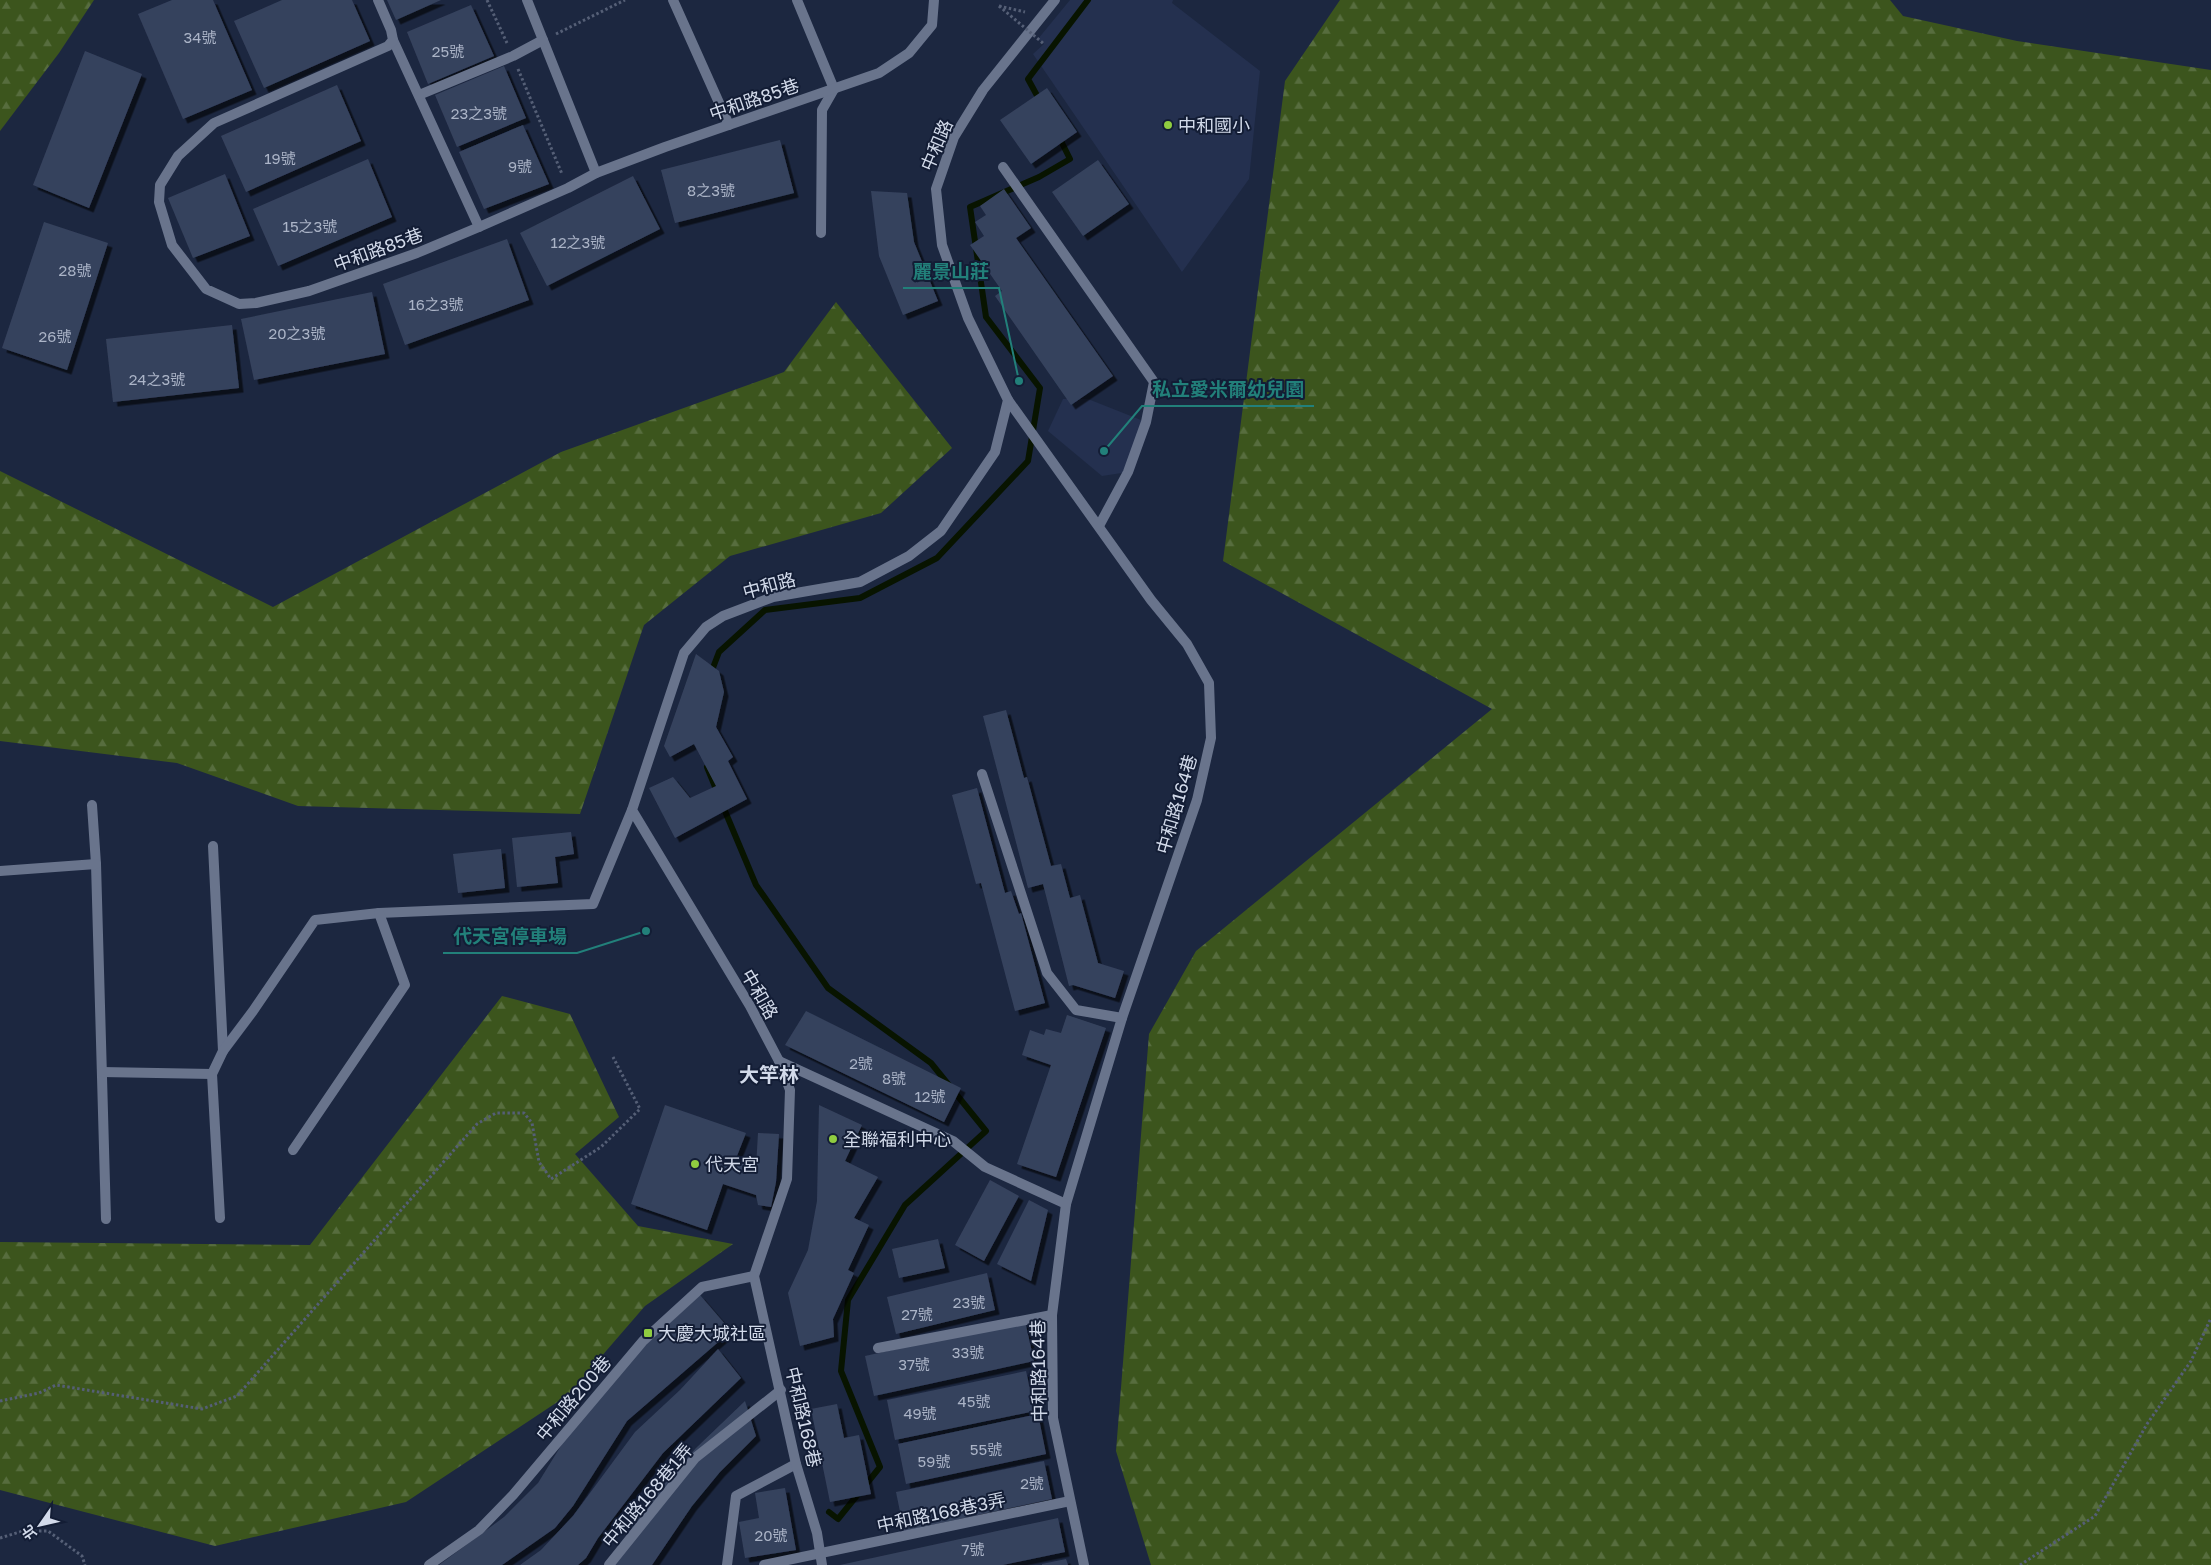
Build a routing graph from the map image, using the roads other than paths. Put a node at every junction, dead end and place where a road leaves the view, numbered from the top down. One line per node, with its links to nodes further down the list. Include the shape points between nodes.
1 (378, 0): 7 (street)
2 (527, 0): 8 (street)
3 (673, 0): 11 (street)
4 (797, 0): 9 (street)
5 (934, 0): 9 (street, 中和路85巷, via 932,25 908,53 879,73)
6 (1055, 0): 16 (street, 中和路, via 983,90 954,137 936,189 942,245 968,318)
7 (393, 40): 10 (street); 14 (street, 中和路85巷, via 382,50 214,123 178,156 160,185 159,202 172,245 206,288 239,304 309,291)
8 (543, 40): 10 (street); 13 (street)
9 (834, 89): 11 (street, 中和路85巷); 15 (street, via 822,110)
10 (419, 95): 14 (street)
11 (729, 125): 13 (street, 中和路85巷)
12 (1006, 171): 17 (street, via 1154,382 1146,422 1128,472)
13 (596, 173): 14 (street, 中和路85巷)
14 (479, 227)
15 (822, 233)
16 (1008, 400): 17 (street, 中和路164巷); 20 (street, 中和路, via 995,452 941,531 909,556 860,582 773,597 723,616 706,627 684,653)
17 (1099, 526): 25 (street, 中和路164巷, via 1151,600 1187,644 1209,684 1211,738 1197,800)
18 (982, 774): 25 (street, via 1047,973 1076,1010)
19 (92, 805): 22 (street)
20 (632, 810): 24 (street, via 592,904); 27 (street, 中和路, via 750,1006)
21 (214, 846): 26 (street)
22 (96, 864): 23 (street); 28 (street)
23 (0, 871)
24 (379, 913): 26 (street, via 315,920); 30 (street, via 405,985)
25 (1122, 1018): 31 (street, 中和路164巷)
26 (223, 1051): 29 (street)
27 (779, 1061): 31 (street, via 953,1141 985,1167); 34 (street, 中和路, via 790,1090 787,1178)
28 (102, 1072): 29 (street); 33 (street)
29 (212, 1074): 32 (street)
30 (293, 1150)
31 (1066, 1204): 35 (street, 中和路164巷)
32 (220, 1218)
33 (106, 1219)
34 (754, 1276): 37 (street, 中和路168巷); 41 (street, 中和路200巷, via 702,1287 643,1341 513,1495 479,1530)
35 (1052, 1315): 36 (street); 39 (street, 中和路164巷, via 1053,1418)
36 (878, 1348)
37 (781, 1390): 38 (street, 中和路168巷); 42 (street, 中和路168巷1弄, via 695,1458)
38 (796, 1464): 40 (street, 中和路168巷, via 817,1534); 43 (street, via 736,1496)
39 (1070, 1501): 40 (street, 中和路168巷3弄); 45 (street, 中和路164巷)
40 (821, 1560): 44 (street, 中和路168巷3弄)
41 (429, 1565)
42 (609, 1565)
43 (727, 1565)
44 (764, 1565)
45 (1084, 1565)

